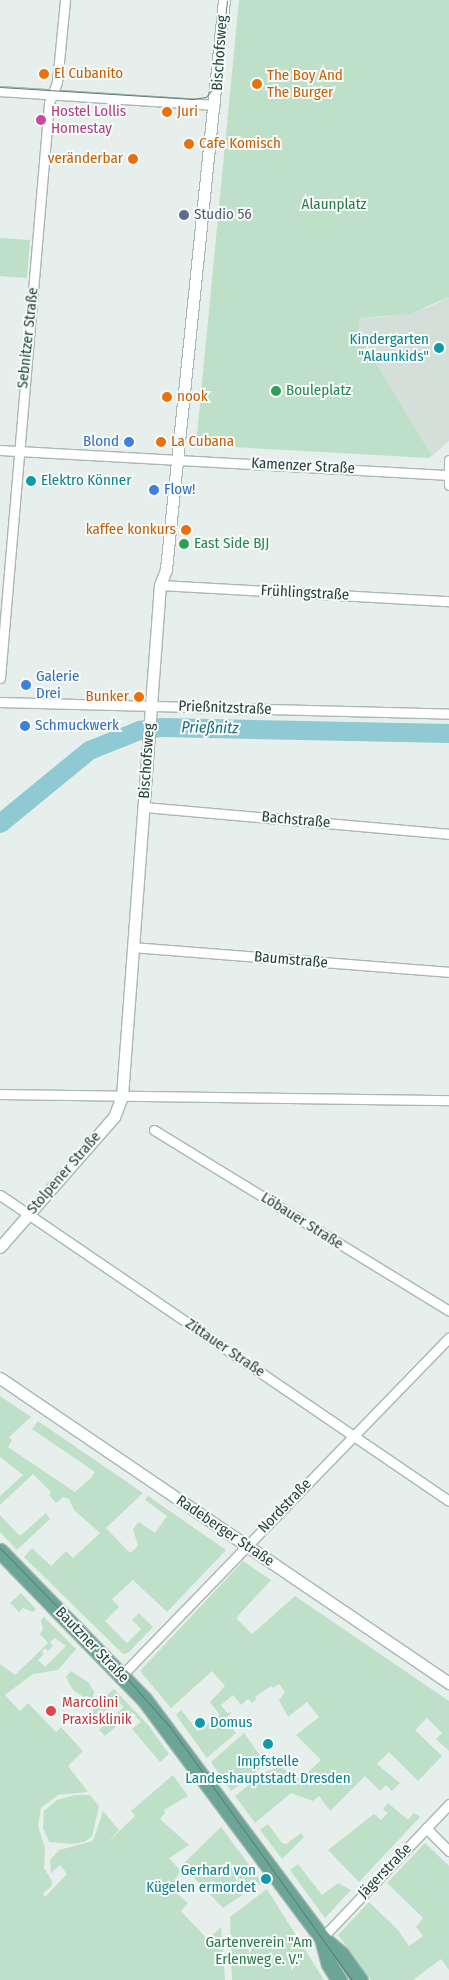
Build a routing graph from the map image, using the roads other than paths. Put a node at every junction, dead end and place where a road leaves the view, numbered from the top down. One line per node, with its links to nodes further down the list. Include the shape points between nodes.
1 (65, 0): 4 (street, Sebnitzer Straße, via 57,82)
2 (224, 0): 5 (street, Bischofsweg)
3 (0, 91): 4 (street)
4 (52, 94): 5 (street); 7 (street, Sebnitzer Straße)
5 (215, 106): 8 (street, Bischofsweg, via 205,174)
6 (0, 450): 7 (street, Kamenzer Straße)
7 (17, 451): 8 (street, Kamenzer Straße); 14 (street, Sebnitzer Straße)
8 (178, 460): 10 (street, Kamenzer Straße); 12 (street, Bischofsweg, via 166,569)
9 (449, 460): 10 (street)
10 (448, 475): 11 (street)
11 (449, 485)
12 (160, 584): 13 (street, Frühlingstraße); 16 (street, Bischofsweg)
13 (449, 600)
14 (0, 678)
15 (0, 702): 16 (street, Prießnitzstraße)
16 (151, 705): 17 (street, Prießnitzstraße); 18 (street, Bischofsweg)
17 (449, 714)
18 (143, 807): 19 (street, Bachstraße); 20 (street, Bischofsweg)
19 (449, 834)
20 (133, 948): 21 (street, Baumstraße); 23 (street, Bischofsweg)
21 (449, 972)
22 (0, 1094): 23 (street)
23 (122, 1096): 24 (street); 27 (street, Stolpener Straße, via 114,1117)
24 (449, 1100)
25 (154, 1130): 29 (street, Löbauer Straße)
26 (0, 1195): 27 (street, Zittauer Straße)
27 (28, 1214): 28 (street, Stolpener Straße); 32 (street, Zittauer Straße)
28 (0, 1247)
29 (449, 1311)
30 (449, 1337): 32 (street, Nordstraße)
31 (0, 1378): 34 (street, Radeberger Straße)
32 (354, 1436): 33 (street, Zittauer Straße); 34 (street, Nordstraße)
33 (449, 1501)
34 (247, 1546): 36 (street, Nordstraße); 37 (street, Radeberger Straße)
35 (0, 1551): 36 (main road, Bautzner Straße)
36 (122, 1675): 41 (main road, Bautzner Straße, via 169,1729)
37 (449, 1684)
38 (449, 1804): 39 (street, Jägerstraße)
39 (426, 1828): 40 (street); 41 (street, Jägerstraße)
40 (449, 1851)
41 (322, 1938): 42 (main road, Bautzner Straße, via 329,1964); 43 (main road, Bautzner Straße, via 341,1954)
42 (339, 1980)
43 (360, 1980)

